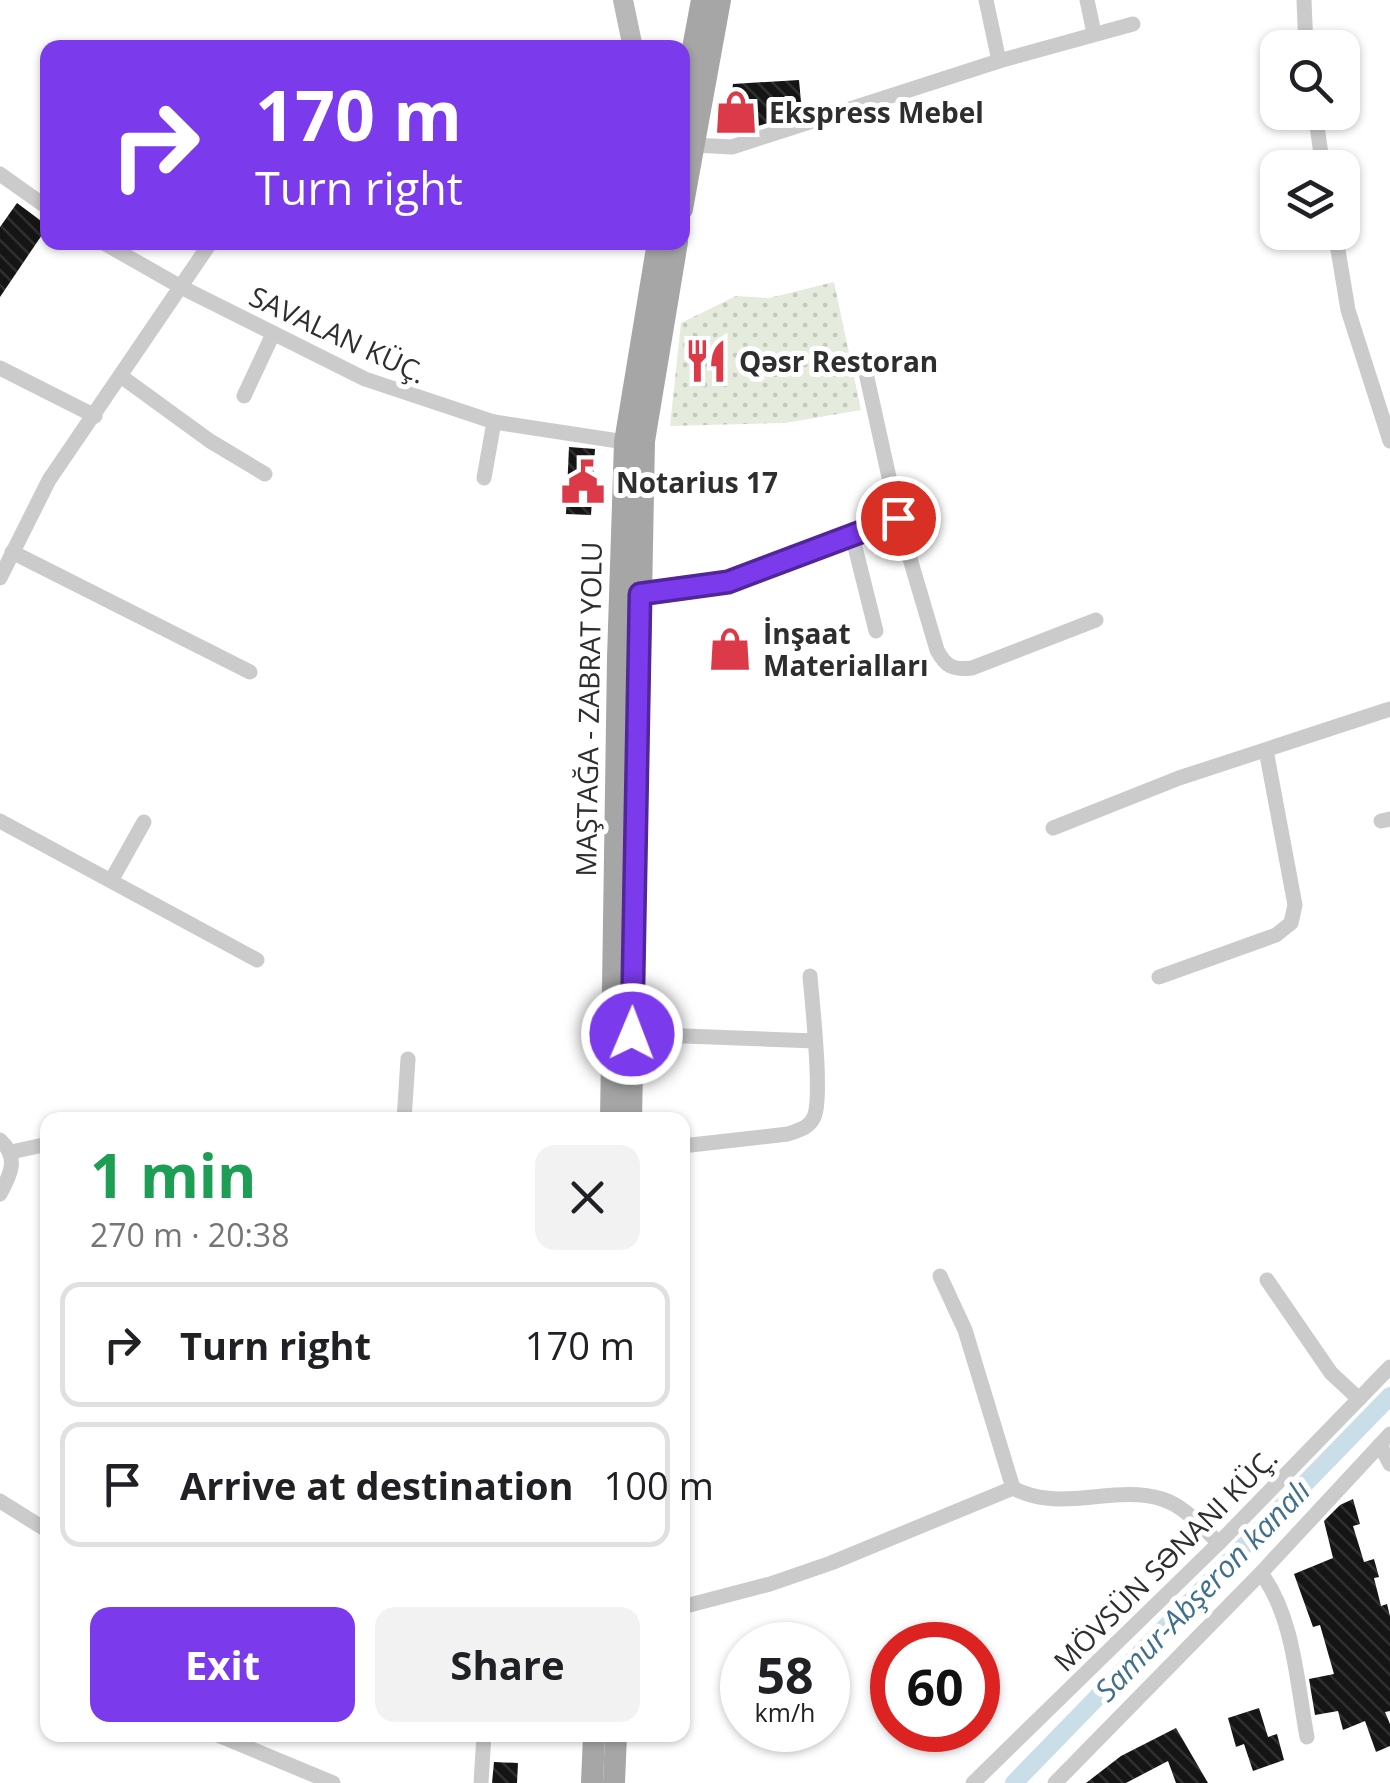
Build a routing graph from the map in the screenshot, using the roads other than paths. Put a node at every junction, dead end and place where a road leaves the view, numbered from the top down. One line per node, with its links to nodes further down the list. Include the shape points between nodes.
1 (622, 0): 10 (street)
2 (702, 0): 12 (main road)
3 (720, 0): 13 (main road)
4 (986, 0): 11 (street)
5 (1088, 0): 9 (street)
6 (1304, 0): 8 (street)
7 (1133, 24): 9 (street)
8 (1305, 30)
9 (1094, 34): 11 (street)
10 (631, 40)
11 (999, 61): 15 (street, via 732,147)
12 (690, 82)
13 (690, 90)
14 (690, 113): 15 (main road)
15 (694, 146): 16 (main road)
16 (690, 167)
17 (0, 174): 18 (street)
18 (40, 202)
19 (116, 250): 24 (street, SAVALAN KÜÇ.)
20 (205, 250): 24 (street)
21 (657, 250): 33 (main road, MAŞTAĞA - ZABRAT YOLU)
22 (676, 250): 40 (main road, via 644,442)
23 (1338, 250): 32 (street, via 1348,310)
24 (182, 287): 25 (street, SAVALAN KÜÇ.); 28 (street)
25 (273, 334): 29 (street); 31 (street, SAVALAN KÜÇ., via 365,379)
26 (0, 368): 30 (street)
27 (866, 372): 36 (street)
28 (122, 378): 30 (street); 34 (street)
29 (244, 396)
30 (95, 416): 38 (street, via 49,480)
31 (494, 422): 33 (street, SAVALAN KÜÇ.); 35 (street)
32 (1390, 441)
33 (625, 442): 57 (main road, MAŞTAĞA - ZABRAT YOLU)
34 (264, 474)
35 (484, 478)
36 (898, 518): 37 (street); 41 (street, via 937,650 956,670)
37 (852, 535): 40 (street, via 728,582); 42 (street)
38 (12, 552): 39 (street); 43 (street)
39 (0, 578)
40 (640, 594): 53 (main road)
41 (1096, 620)
42 (876, 631)
43 (250, 672)
44 (1390, 709): 45 (street)
45 (1266, 750): 48 (street); 52 (street, via 1295,904 1290,923 1276,935)
46 (0, 821): 49 (street)
47 (144, 822): 49 (street)
48 (1053, 828)
49 (112, 880): 50 (street)
50 (257, 960)
51 (810, 976): 54 (street)
52 (1158, 977)
53 (632, 1034): 54 (street); 58 (main road)
54 (815, 1040): 60 (street, via 816,1105 804,1129)
55 (408, 1059): 56 (street)
56 (405, 1112)
57 (611, 1112)
58 (631, 1112)
59 (40, 1144): 61 (street)
60 (690, 1145)
61 (6, 1146): 62 (street, via 9,1178)
62 (0, 1194)
63 (940, 1276): 69 (street, via 965,1330)
64 (1267, 1280): 66 (street)
65 (1390, 1367): 66 (street, MÖVSÜN SƏNANI KÜÇ.)
66 (1358, 1399): 72 (street, MÖVSÜN SƏNANI KÜÇ.)
67 (1385, 1439): 68 (street); 73 (street)
68 (1390, 1464)
69 (1013, 1488): 72 (street, via 1053,1501 1139,1495 1165,1500); 74 (street, via 816,1568)
70 (0, 1502): 71 (street)
71 (40, 1526)
72 (1219, 1544): 84 (street, MÖVSÜN SƏNANI KÜÇ.)
73 (1260, 1572): 75 (street, via 1283,1616); 85 (street)
74 (690, 1605)
75 (1307, 1737)
76 (235, 1742): 80 (street)
77 (483, 1742): 81 (street)
78 (594, 1742): 82 (main road)
79 (616, 1742): 83 (main road)
80 (333, 1783)
81 (480, 1783)
82 (592, 1783)
83 (614, 1783)
84 (973, 1783)
85 (1055, 1783)

